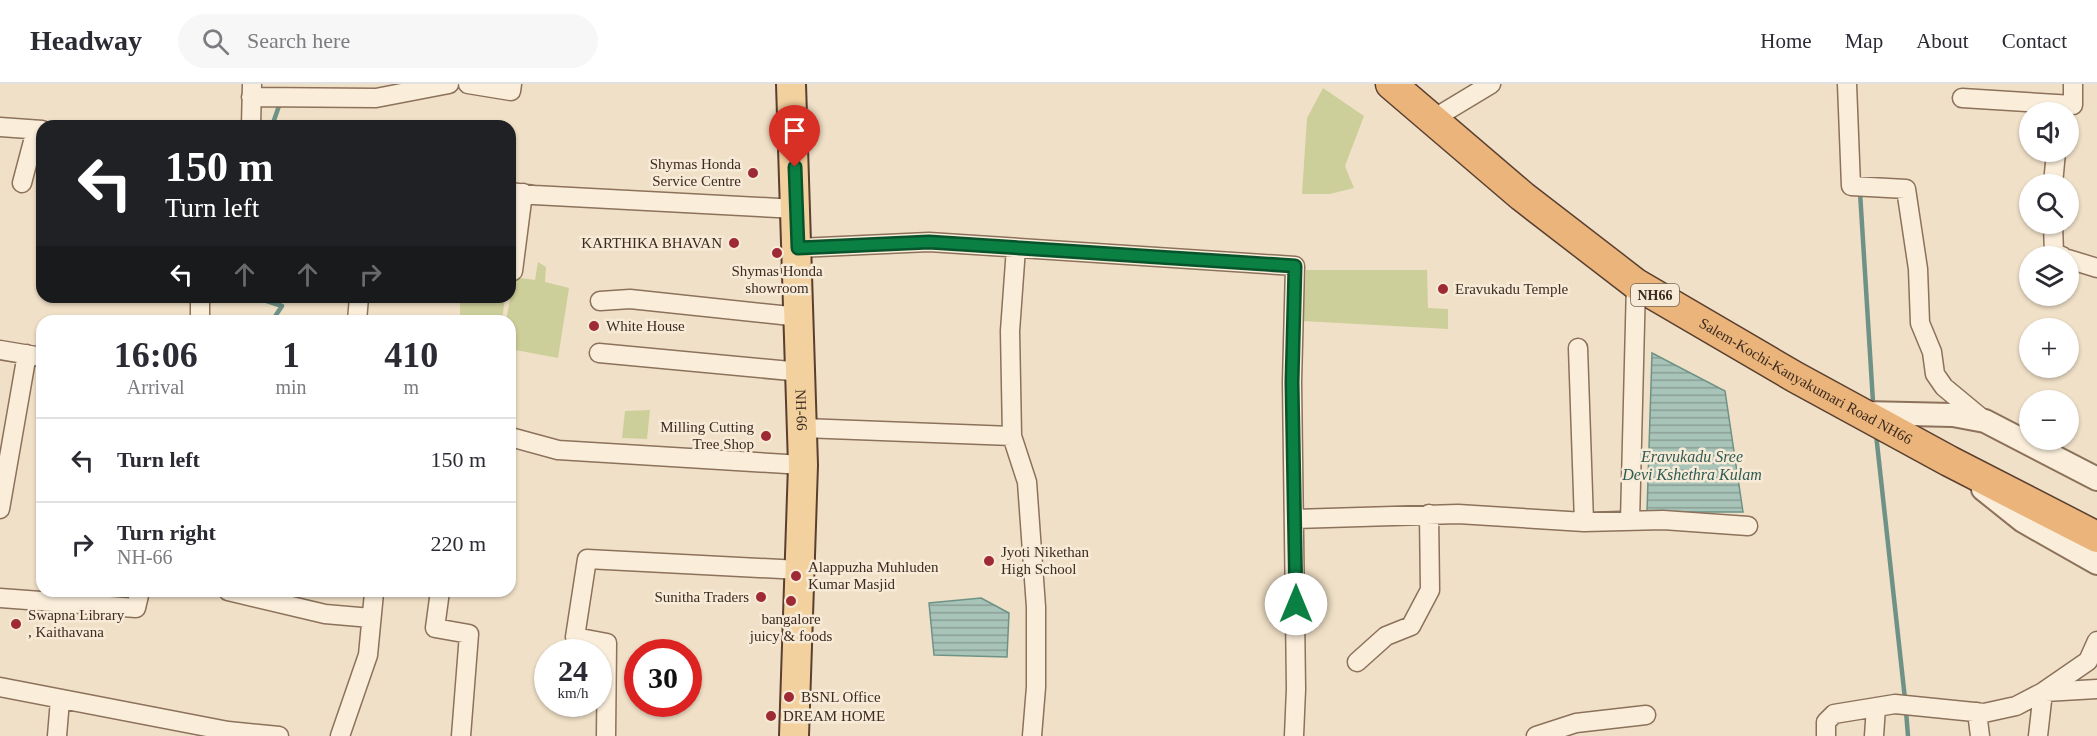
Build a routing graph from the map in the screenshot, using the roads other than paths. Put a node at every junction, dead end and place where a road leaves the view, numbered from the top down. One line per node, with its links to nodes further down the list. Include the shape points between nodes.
1 (449, 84): 9 (street, via 376,98)
2 (468, 84): 3 (street, via 511,91)
3 (512, 84)
4 (791, 84): 20 (main road, NH-66)
5 (1391, 84): 13 (highway, Salem-Kochi-Kanyakumari Road NH66 / NH66)
6 (1491, 84): 13 (street)
7 (1847, 84): 34 (street, via 1851,186 1906,189 1918,269 1920,323 1932,352 1935,374 1944,387)
8 (2073, 84): 11 (street)
9 (252, 91): 14 (street)
10 (1962, 98): 12 (street)
11 (2072, 102)
12 (2019, 105)
13 (1433, 119): 25 (highway, Salem-Kochi-Kanyakumari Road NH66 / NH66, via 1522,196)
14 (251, 120)
15 (0, 127): 16 (street)
16 (36, 130)
17 (36, 139): 18 (street)
18 (22, 183)
19 (516, 193): 20 (street)
20 (797, 209): 21 (main road, NH-66)
21 (798, 248): 22 (street, via 929,242); 27 (main road, NH-66)
22 (1016, 248): 36 (street, via 1010,331); 43 (street, via 1295,266)
23 (2079, 262): 24 (street)
24 (2097, 268)
25 (1636, 284): 33 (highway, Salem-Kochi-Kanyakumari Road NH66 / NH66); 44 (street)
26 (600, 301): 27 (street, via 630,299)
27 (800, 317): 32 (main road, NH-66)
28 (1578, 348): 45 (street)
29 (0, 350): 31 (street)
30 (599, 353): 32 (street)
31 (35, 356): 41 (street)
32 (801, 372): 35 (main road, NH-66)
33 (1864, 413): 34 (street, via 1953,415); 38 (highway, Salem-Kochi-Kanyakumari Road NH66 / NH66)
34 (1985, 421): 40 (street)
35 (802, 428): 36 (street); 39 (main road, NH-66)
36 (1012, 435): 72 (street, via 1027,482 1036,607)
37 (516, 439): 39 (street, via 558,450)
38 (1949, 461): 47 (highway, Salem-Kochi-Kanyakumari Road NH66 / NH66); 48 (street, via 2023,521)
39 (803, 465): 49 (main road, NH-66)
40 (2097, 479)
41 (0, 509)
42 (1429, 514): 43 (street); 45 (street); 57 (street, via 1430,590 1411,626 1386,636)
43 (1295, 519): 73 (street)
44 (1630, 521): 45 (street); 46 (street)
45 (1584, 522)
46 (1748, 526)
47 (2097, 537)
48 (2097, 563)
49 (800, 570): 70 (street, via 587,559 575,638 607,643); 71 (main road, NH-66)
50 (253, 597): 55 (street, via 325,614)
51 (374, 597): 55 (street)
52 (439, 597): 69 (street, via 435,628 469,634)
53 (0, 598): 54 (street)
54 (138, 599)
55 (372, 618): 68 (street, via 368,655)
56 (2097, 641): 60 (street, via 2088,661)
57 (1358, 662)
58 (0, 687): 61 (street)
59 (2097, 689): 60 (street)
60 (2043, 692): 63 (street, via 2016,706); 78 (street)
61 (60, 700): 65 (street, via 142,712); 66 (street)
62 (1876, 707): 63 (street, via 1895,704); 75 (street, via 1834,714 1826,722); 76 (street)
63 (1977, 712): 77 (street)
64 (1646, 715): 74 (street, via 1576,723)
65 (209, 732): 67 (street)
66 (57, 736)
67 (279, 736)
68 (340, 736)
69 (461, 736)
70 (606, 736)
71 (794, 736)
72 (1032, 736)
73 (1294, 736)
74 (1536, 736)
75 (1827, 736)
76 (1874, 736)
77 (1980, 736)
78 (2038, 736)

